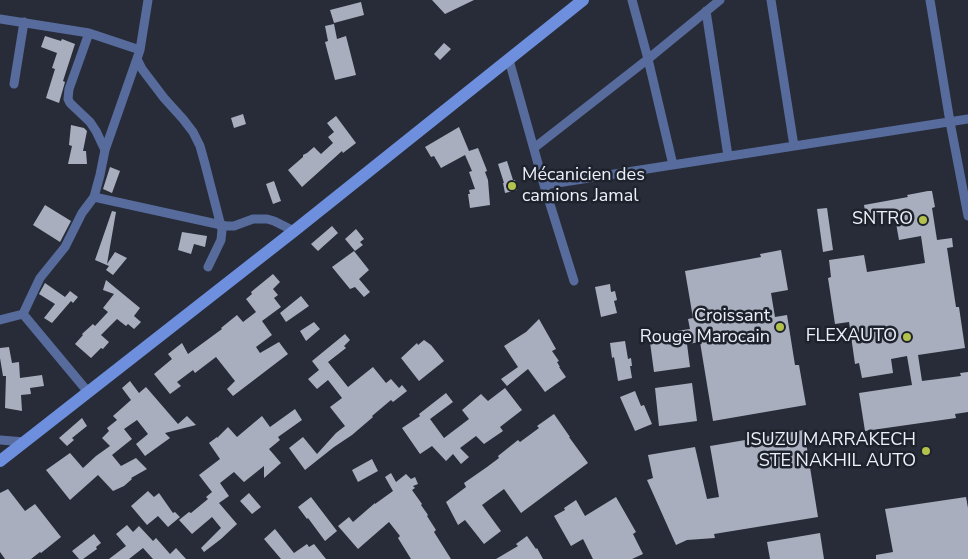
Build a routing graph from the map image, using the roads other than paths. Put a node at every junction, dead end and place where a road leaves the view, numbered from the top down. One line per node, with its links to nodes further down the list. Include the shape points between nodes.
1 (148, 0): 11 (street)
2 (583, 0): 14 (street)
3 (632, 0): 13 (street)
4 (720, 0): 7 (street)
5 (771, 0): 18 (street)
6 (930, 0): 17 (street)
7 (706, 11): 13 (street); 21 (street)
8 (0, 19): 9 (street)
9 (24, 22): 10 (street); 15 (street)
10 (89, 33): 11 (street); 20 (street, via 68,99 90,122)
11 (140, 50): 12 (street)
12 (137, 59): 20 (street); 26 (street, via 193,132 200,146)
13 (648, 59): 19 (street); 22 (street)
14 (509, 60): 19 (street); 27 (street)
15 (14, 84)
16 (968, 120): 17 (street)
17 (950, 122): 18 (street); 25 (street)
18 (794, 146): 21 (street)
19 (534, 148): 23 (street)
20 (105, 150): 24 (street)
21 (728, 156): 22 (street)
22 (672, 165): 23 (street)
23 (544, 185): 29 (street)
24 (94, 197): 26 (street); 30 (street, via 65,247 40,278)
25 (968, 216)
26 (221, 225): 27 (street, via 234,226 260,219 274,221); 28 (street, via 221,240)
27 (294, 231): 32 (street)
28 (208, 267)
29 (574, 281)
30 (24, 314): 31 (street); 32 (street)
31 (0, 320)
32 (88, 392): 34 (street)
33 (0, 440): 34 (street)
34 (25, 442): 35 (street)
35 (0, 461)

